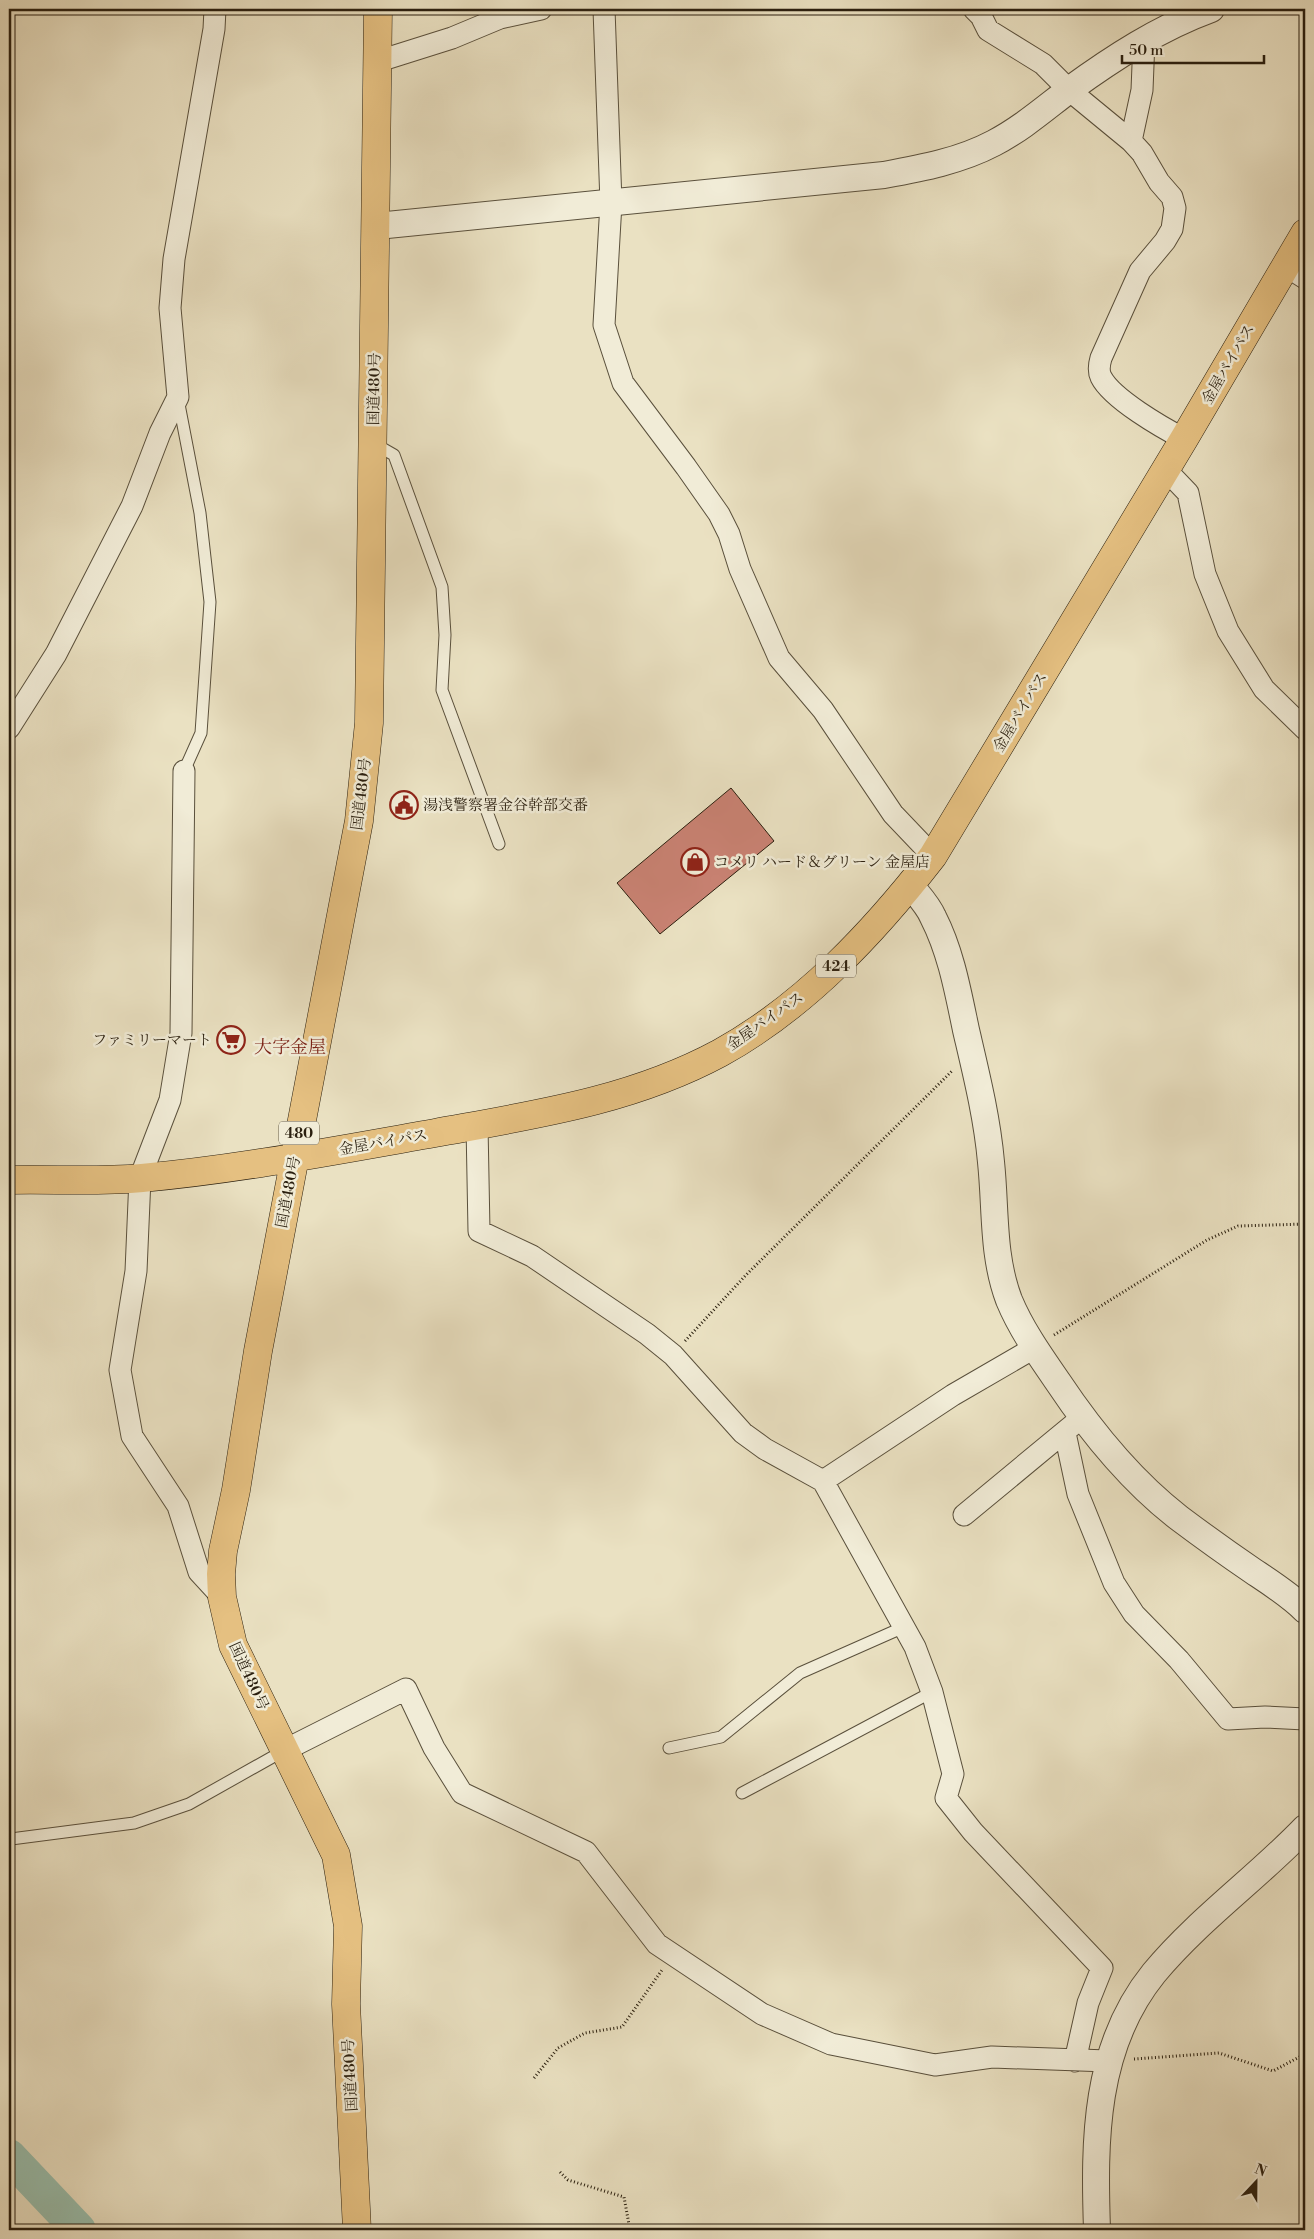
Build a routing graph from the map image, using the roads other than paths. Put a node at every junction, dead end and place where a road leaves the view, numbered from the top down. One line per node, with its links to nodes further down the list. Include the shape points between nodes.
1 (215, 9): 15 (street, via 173,268 170,308)
2 (378, 9): 8 (highway, 国道480号 / 480)
3 (541, 9): 8 (street, via 500,18 452,38)
4 (604, 9): 11 (street)
5 (974, 9): 9 (street, via 988,30 1043,64)
6 (1211, 9): 7 (street)
7 (1152, 27): 9 (street); 10 (street)
8 (379, 60): 12 (highway, 国道480号 / 480)
9 (1069, 90): 10 (street); 11 (street, via 994,144 945,163 884,175)
10 (1131, 141): 16 (street, via 1172,198 1174,218 1165,241 1140,271 1099,369 1101,377 1117,395)
11 (611, 204): 12 (street); 23 (street, via 604,325 623,383 719,514 779,658 823,710 893,814)
12 (377, 226): 17 (highway, 国道480号 / 480)
13 (1305, 233): 14 (highway, 金屋バイパス / 424)
14 (1295, 272): 16 (highway, 金屋バイパス / 424)
15 (178, 398): 19 (street, via 160,433 132,506 56,654); 21 (lane, via 200,513 210,602 201,733)
16 (1184, 439): 18 (highway, 金屋バイパス / 424)
17 (374, 443): 22 (lane, via 394,455 442,587 445,635 442,690); 26 (highway, 国道480号 / 480, via 370,724 359,821)
18 (1166, 470): 20 (street, via 1188,493 1205,574 1228,631 1264,689); 23 (highway, 金屋バイパス / 424)
19 (9, 728)
20 (1305, 729)
21 (184, 771): 27 (street, via 181,1033 170,1100)
22 (499, 844)
23 (933, 856): 24 (highway, 金屋バイパス / 424)
24 (910, 885): 25 (highway, 金屋バイパス / 424, via 888,912 815,985 769,1022 720,1052 640,1088 585,1104); 29 (street, via 932,915 947,951 981,1096 991,1162 996,1249 1009,1298)
25 (477, 1125): 26 (highway, 金屋バイパス / 424); 31 (street, via 479,1231 532,1256 647,1334 672,1355 743,1432 765,1449)
26 (294, 1158): 27 (highway, 金屋バイパス / 424); 33 (highway, 国道480号 / 480, via 223,1551)
27 (140, 1178): 28 (highway, 金屋バイパス / 424); 33 (street, via 136,1271 120,1370 132,1436 178,1506 199,1572)
28 (9, 1180)
29 (1034, 1348): 30 (street); 31 (street, via 953,1395)
30 (1073, 1425): 32 (street); 34 (street, via 1109,1452 1184,1522); 37 (street, via 1078,1494 1114,1583 1134,1614 1179,1660 1228,1719)
31 (823, 1481): 35 (street)
32 (964, 1515)
33 (222, 1597): 39 (highway, 国道480号 / 480, via 233,1645)
34 (1305, 1610)
35 (904, 1627): 36 (street); 38 (lane, via 800,1673 721,1737)
36 (932, 1692): 40 (lane); 43 (street, via 953,1774 946,1798 973,1832 1102,1968 1088,2003)
37 (1305, 1719)
38 (669, 1748)
39 (285, 1750): 42 (lane, via 189,1804 134,1823); 43 (street, via 406,1689 434,1748 462,1793 586,1852 658,1944 762,2014 831,2044 935,2065 992,2057); 45 (highway, 国道480号 / 480, via 336,1855 348,1926 346,2004)
40 (742, 1793)
41 (1305, 1828): 44 (street, via 1196,1929 1155,1972 1125,2018)
42 (11, 1839)
43 (1075, 2061): 44 (street)
44 (1108, 2061): 46 (street, via 1099,2114)
45 (357, 2230)
46 (1097, 2230)

